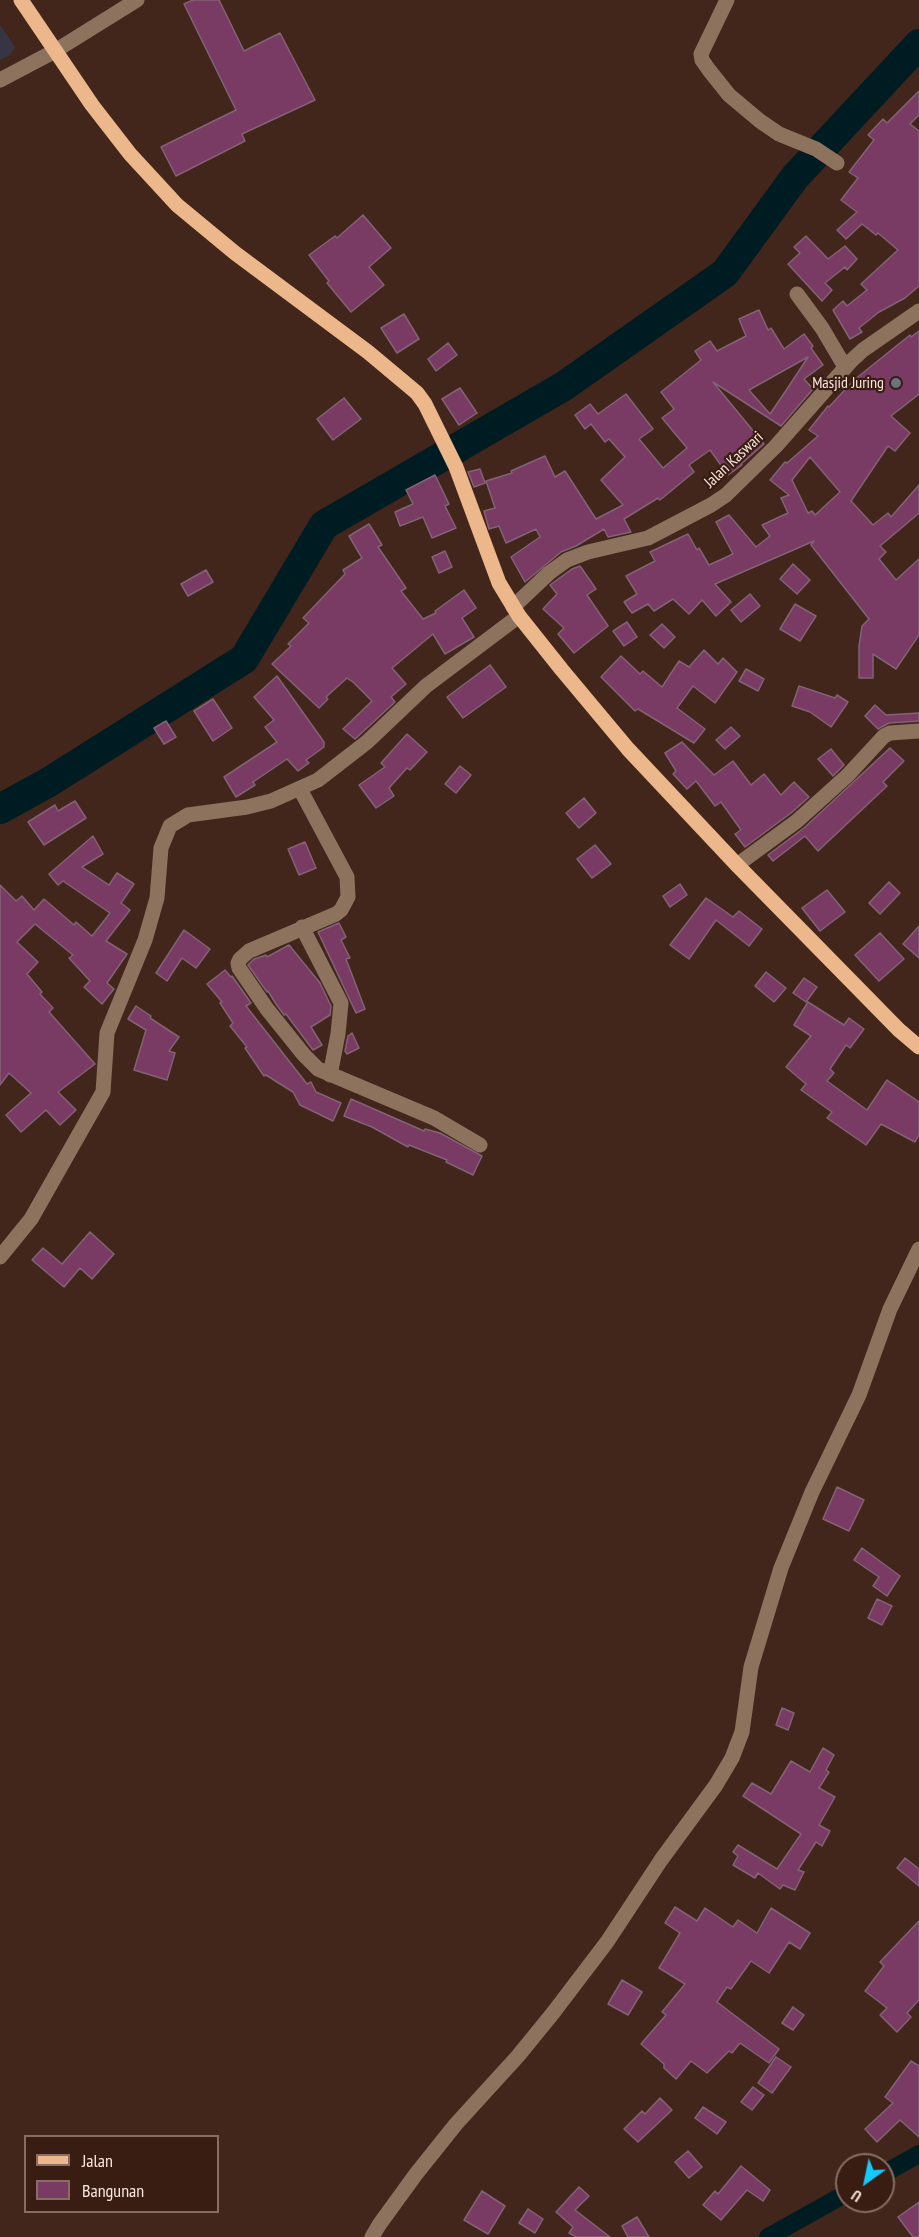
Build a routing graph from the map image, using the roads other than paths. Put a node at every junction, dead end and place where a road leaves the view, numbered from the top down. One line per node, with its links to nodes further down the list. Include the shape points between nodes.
1 (21, 0): 4 (main road)
2 (137, 0): 4 (street)
3 (727, 0): 6 (street, via 701,54 702,60 744,109 776,132)
4 (55, 51): 5 (street); 10 (main road, via 130,154 177,205 417,393 456,467 499,583)
5 (0, 80)
6 (825, 156)
7 (797, 294): 9 (street)
8 (919, 311): 9 (street, Jalan Kaswari)
9 (845, 367): 10 (street, Jalan Kaswari, via 776,446 726,495 648,538 567,560 549,573)
10 (516, 611): 12 (street, Jalan Kaswari, via 426,686 367,742 334,769); 13 (main road, via 628,749)
11 (919, 731): 13 (street, via 884,736 797,821)
12 (300, 789): 14 (street, via 349,886 341,910); 19 (street, Jalan Kaswari, via 255,805 188,815 167,830 161,848 157,898 145,940 107,1033 103,1092 31,1219)
13 (737, 865): 15 (main road)
14 (302, 927): 16 (street, via 341,1004); 16 (street, via 249,951 238,963 267,1009 304,1055)
15 (919, 1047)
16 (330, 1075): 17 (street, via 434,1118)
17 (480, 1145)
18 (919, 1249): 20 (street, via 781,1568 751,1667 742,1732 732,1758 608,1942 554,2013 416,2174)
19 (0, 1257)
20 (372, 2237)

